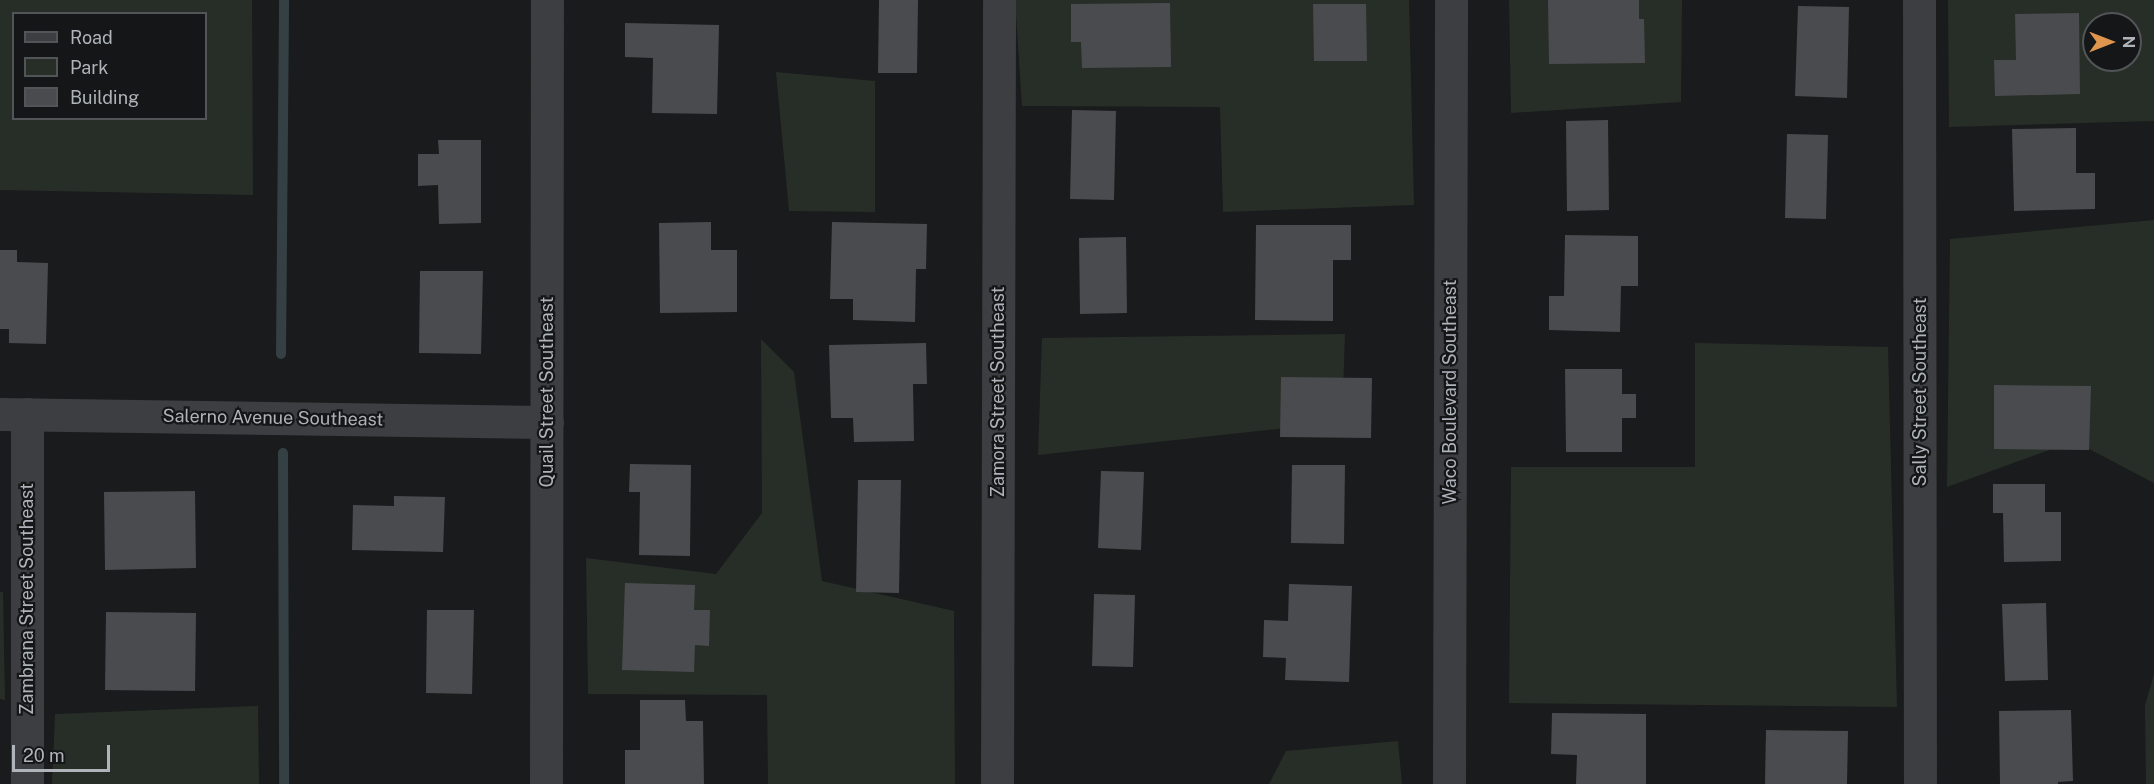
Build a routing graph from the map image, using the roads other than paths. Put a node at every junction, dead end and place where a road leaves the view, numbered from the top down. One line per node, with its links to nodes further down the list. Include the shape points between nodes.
1 (547, 0): 6 (street, Quail Street Southeast)
2 (999, 0): 9 (street, Zamora Street Southeast)
3 (1451, 0): 10 (street, Waco Boulevard Southeast)
4 (1919, 0): 11 (street, Sally Street Southeast)
5 (14, 414): 6 (street, Salerno Avenue Southeast); 7 (street, Zambrana Street Southeast)
6 (547, 422): 8 (street, Quail Street Southeast)
7 (27, 784)
8 (546, 784)
9 (997, 784)
10 (1449, 784)
11 (1920, 784)

